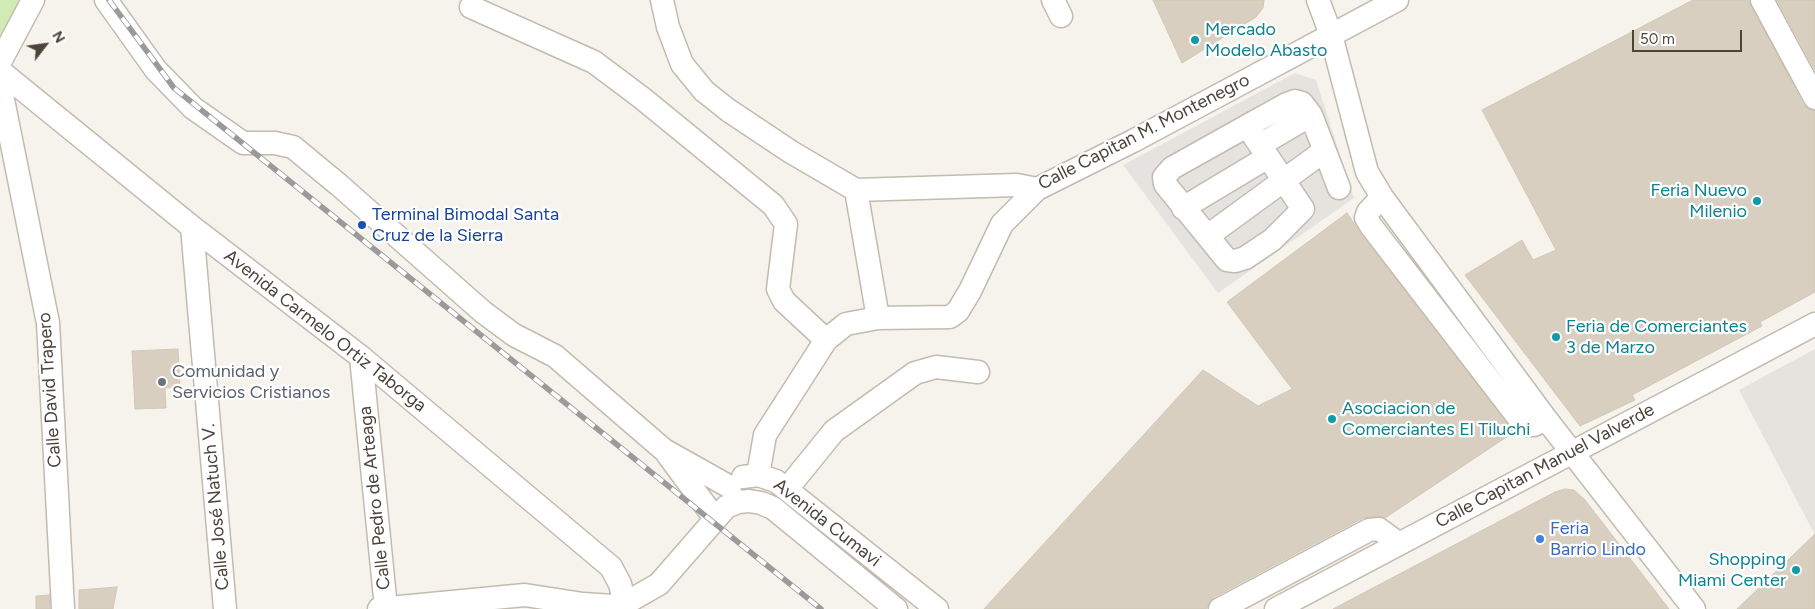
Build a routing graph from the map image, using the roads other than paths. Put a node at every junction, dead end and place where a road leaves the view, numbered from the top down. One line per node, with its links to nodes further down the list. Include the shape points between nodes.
1 (33, 0): 9 (street)
2 (106, 0): 29 (street, via 156,70 193,108 243,143 275,143 293,147 483,312 514,335 556,356)
3 (662, 0): 20 (street, via 682,64 704,91 783,147)
4 (1318, 0): 8 (street)
5 (1397, 0): 8 (street, Calle Capitan M. Montenegro)
6 (1762, 0): 12 (street)
7 (471, 7): 26 (street, via 594,62 773,205 786,224 778,290 784,301)
8 (1331, 35): 19 (street, Calle Capitan M. Montenegro); 30 (street, via 1367,172 1382,197)
9 (0, 62)
10 (0, 71): 22 (street, Avenida Carmelo Ortiz Taborga)
11 (0, 85): 39 (street, Calle David Trapero, via 48,324)
12 (1815, 98)
13 (1311, 115): 14 (street, via 1302,103 1295,101); 15 (street); 16 (street)
14 (1247, 126): 15 (street); 21 (street, via 1167,173 1165,184)
15 (1264, 151): 17 (street); 21 (street)
16 (1324, 151): 17 (street); 18 (street)
17 (1283, 180): 23 (street); 23 (street, via 1303,209 1272,240 1246,258 1235,261 1227,260 1220,253)
18 (1339, 188)
19 (1037, 189): 20 (street, Calle Capitan M. Montenegro, via 1017,185); 24 (street, via 1002,224 958,311 950,317 938,319)
20 (856, 190): 24 (street)
21 (1183, 208): 23 (street)
22 (192, 227): 27 (street, Avenida Carmelo Ortiz Taborga); 40 (street, Calle José Natuch V.)
23 (1209, 234)
24 (878, 318): 26 (street, via 846,324)
25 (1815, 324): 30 (street, Calle Capitan Manuel Valverde)
26 (826, 340): 31 (street, via 766,435)
27 (361, 357): 38 (street, Avenida Carmelo Ortiz Taborga, via 611,567); 41 (street, Calle Pedro de Arteaga)
28 (978, 372): 33 (street, via 936,367 915,373 834,431)
29 (664, 450): 32 (street); 34 (street)
30 (1573, 451): 35 (street, Calle Capitan Manuel Valverde); 46 (street)
31 (758, 475): 32 (street, Avenida Cumavi, via 746,475); 33 (street, Avenida Cumavi)
32 (730, 487): 34 (street, Avenida Cumavi)
33 (787, 488): 36 (street, Avenida Cumavi)
34 (708, 509): 38 (street, Avenida Cumavi)
35 (1398, 543): 44 (street, via 1379,529 1369,530); 45 (street, Calle Capitan Manuel Valverde)
36 (878, 562): 37 (street); 43 (street, Avenida Cumavi)
37 (862, 582): 38 (street, Avenida Cumavi, via 773,508 749,501 726,507 659,584); 42 (street, Avenida Cumavi)
38 (630, 603): 41 (street, via 612,606 583,604 525,595)
39 (63, 609)
40 (225, 609)
41 (383, 609)
42 (896, 609)
43 (937, 609)
44 (1220, 609)
45 (1276, 609)
46 (1694, 609)

